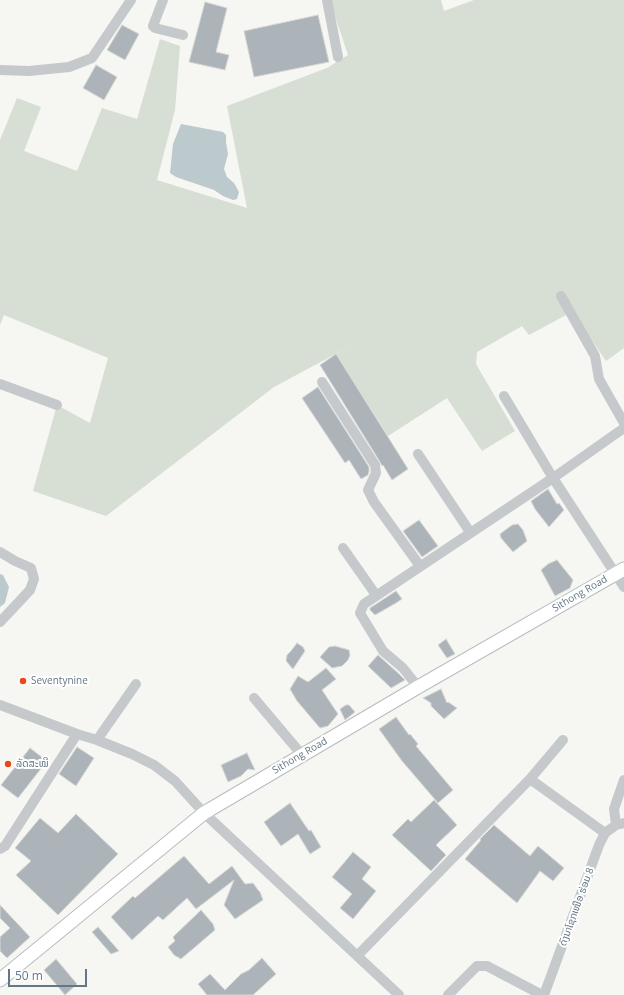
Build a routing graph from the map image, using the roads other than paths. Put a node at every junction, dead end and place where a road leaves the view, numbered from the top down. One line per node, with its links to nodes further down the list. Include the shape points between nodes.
1 (131, 0): 6 (street, via 92,58 69,67 29,71)
2 (163, 0): 4 (street, via 153,26)
3 (327, 0): 5 (street)
4 (183, 35)
5 (338, 57)
6 (0, 70)
7 (561, 296): 12 (street, via 595,356 599,379)
8 (322, 382): 19 (street, via 375,465 376,473 368,490 374,502)
9 (0, 384): 11 (street)
10 (504, 396): 15 (street)
11 (57, 405)
12 (624, 423)
13 (624, 428): 15 (street)
14 (418, 454): 16 (street)
15 (553, 478): 16 (street); 20 (street)
16 (470, 532): 19 (street)
17 (343, 548): 22 (street)
18 (0, 552): 23 (street, via 31,568 34,579 30,590)
19 (420, 566): 22 (street)
20 (620, 572): 21 (street); 25 (main road, Sithong Road)
21 (624, 588)
22 (376, 595): 25 (street, via 364,604 360,613 383,650 403,668)
23 (0, 622)
24 (136, 684): 29 (street)
25 (418, 687): 31 (main road, Sithong Road)
26 (254, 698): 31 (street)
27 (0, 705): 28 (street)
28 (77, 734): 29 (street); 37 (street, via 6,846)
29 (97, 740): 34 (street, via 154,765 175,782)
30 (563, 740): 32 (street)
31 (302, 755): 34 (main road, Sithong Road)
32 (530, 779): 36 (street); 38 (street)
33 (624, 780): 35 (street, via 614,809)
34 (204, 813): 38 (street); 39 (main road, Sithong Road)
35 (620, 824): 36 (street, ດົງນາໂຊກເໜືອ ຮ່ອມ 8)
36 (605, 833): 42 (street, ດົງນາໂຊກເໜືອ ຮ່ອມ 8)
37 (0, 849)
38 (357, 956): 40 (street)
39 (0, 980)
40 (399, 995)
41 (448, 995): 42 (street, via 477,966 487,966)
42 (543, 995)

